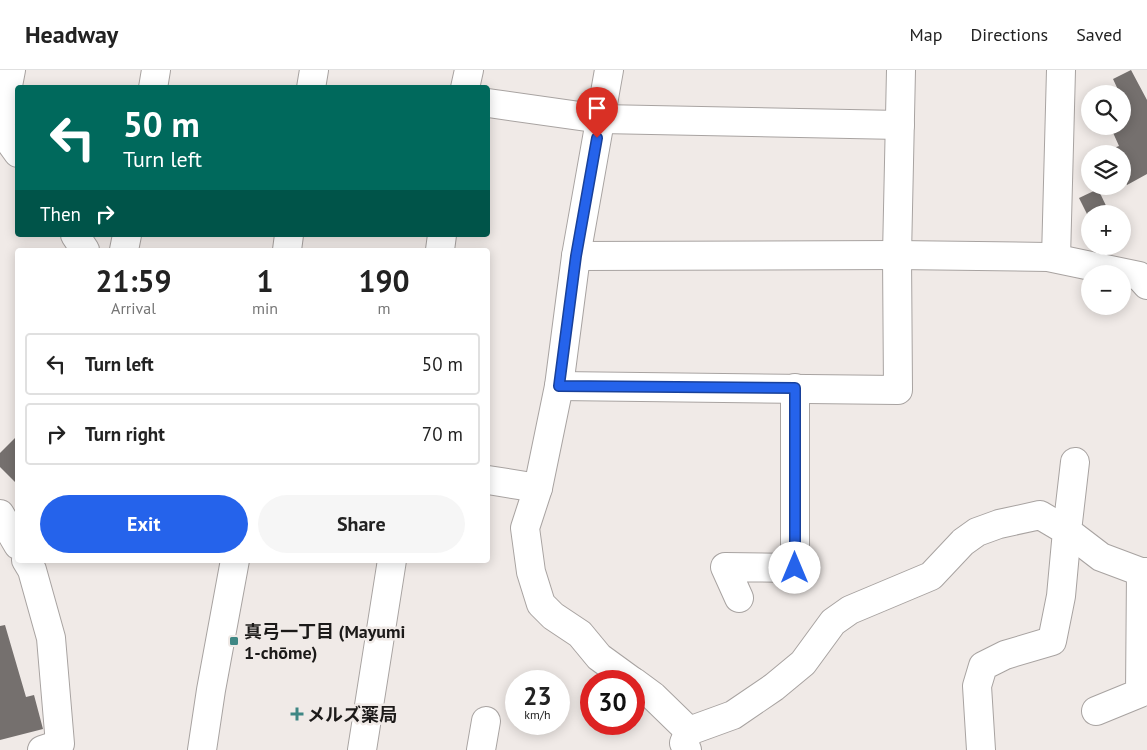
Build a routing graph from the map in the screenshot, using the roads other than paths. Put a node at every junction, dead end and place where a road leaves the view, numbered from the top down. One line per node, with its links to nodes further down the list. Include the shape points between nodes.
1 (11, 70): 12 (street)
2 (156, 70): 7 (street)
3 (469, 70): 8 (street)
4 (609, 70): 10 (street)
5 (901, 70): 11 (street)
6 (1061, 70): 18 (street)
7 (154, 85)
8 (466, 85)
9 (490, 103): 10 (street)
10 (601, 118): 11 (street); 17 (street)
11 (900, 125): 16 (street)
12 (0, 128): 13 (street)
13 (15, 149)
14 (76, 237): 15 (street)
15 (84, 248)
16 (897, 255): 17 (street); 18 (street); 21 (street, via 898,390)
17 (576, 256): 20 (street)
18 (1056, 258): 19 (street, via 1139,276)
19 (1147, 285)
20 (559, 386): 21 (street); 24 (street)
21 (795, 388): 32 (street, via 795,568 725,567)
22 (1075, 462): 26 (street)
23 (490, 480): 24 (street)
24 (538, 488): 33 (street, via 525,528 531,572 541,604 580,634 599,657)
25 (0, 514): 27 (street)
26 (1067, 531): 31 (street, via 1100,557); 37 (street, via 1040,515 977,532 931,576 850,610 833,622 803,663 774,687); 42 (street, via 1052,641 1005,655 983,666 977,686)
27 (15, 541)
28 (28, 563): 38 (street, via 50,638 60,744)
29 (234, 563): 39 (street)
30 (392, 563): 40 (street)
31 (1144, 572): 35 (street, via 1140,693)
32 (739, 598)
33 (617, 670)
34 (645, 690): 37 (street)
35 (1096, 711)
36 (486, 721): 41 (street)
37 (688, 740)
38 (42, 750)
39 (202, 750)
40 (362, 750)
41 (481, 750)
42 (980, 750)

